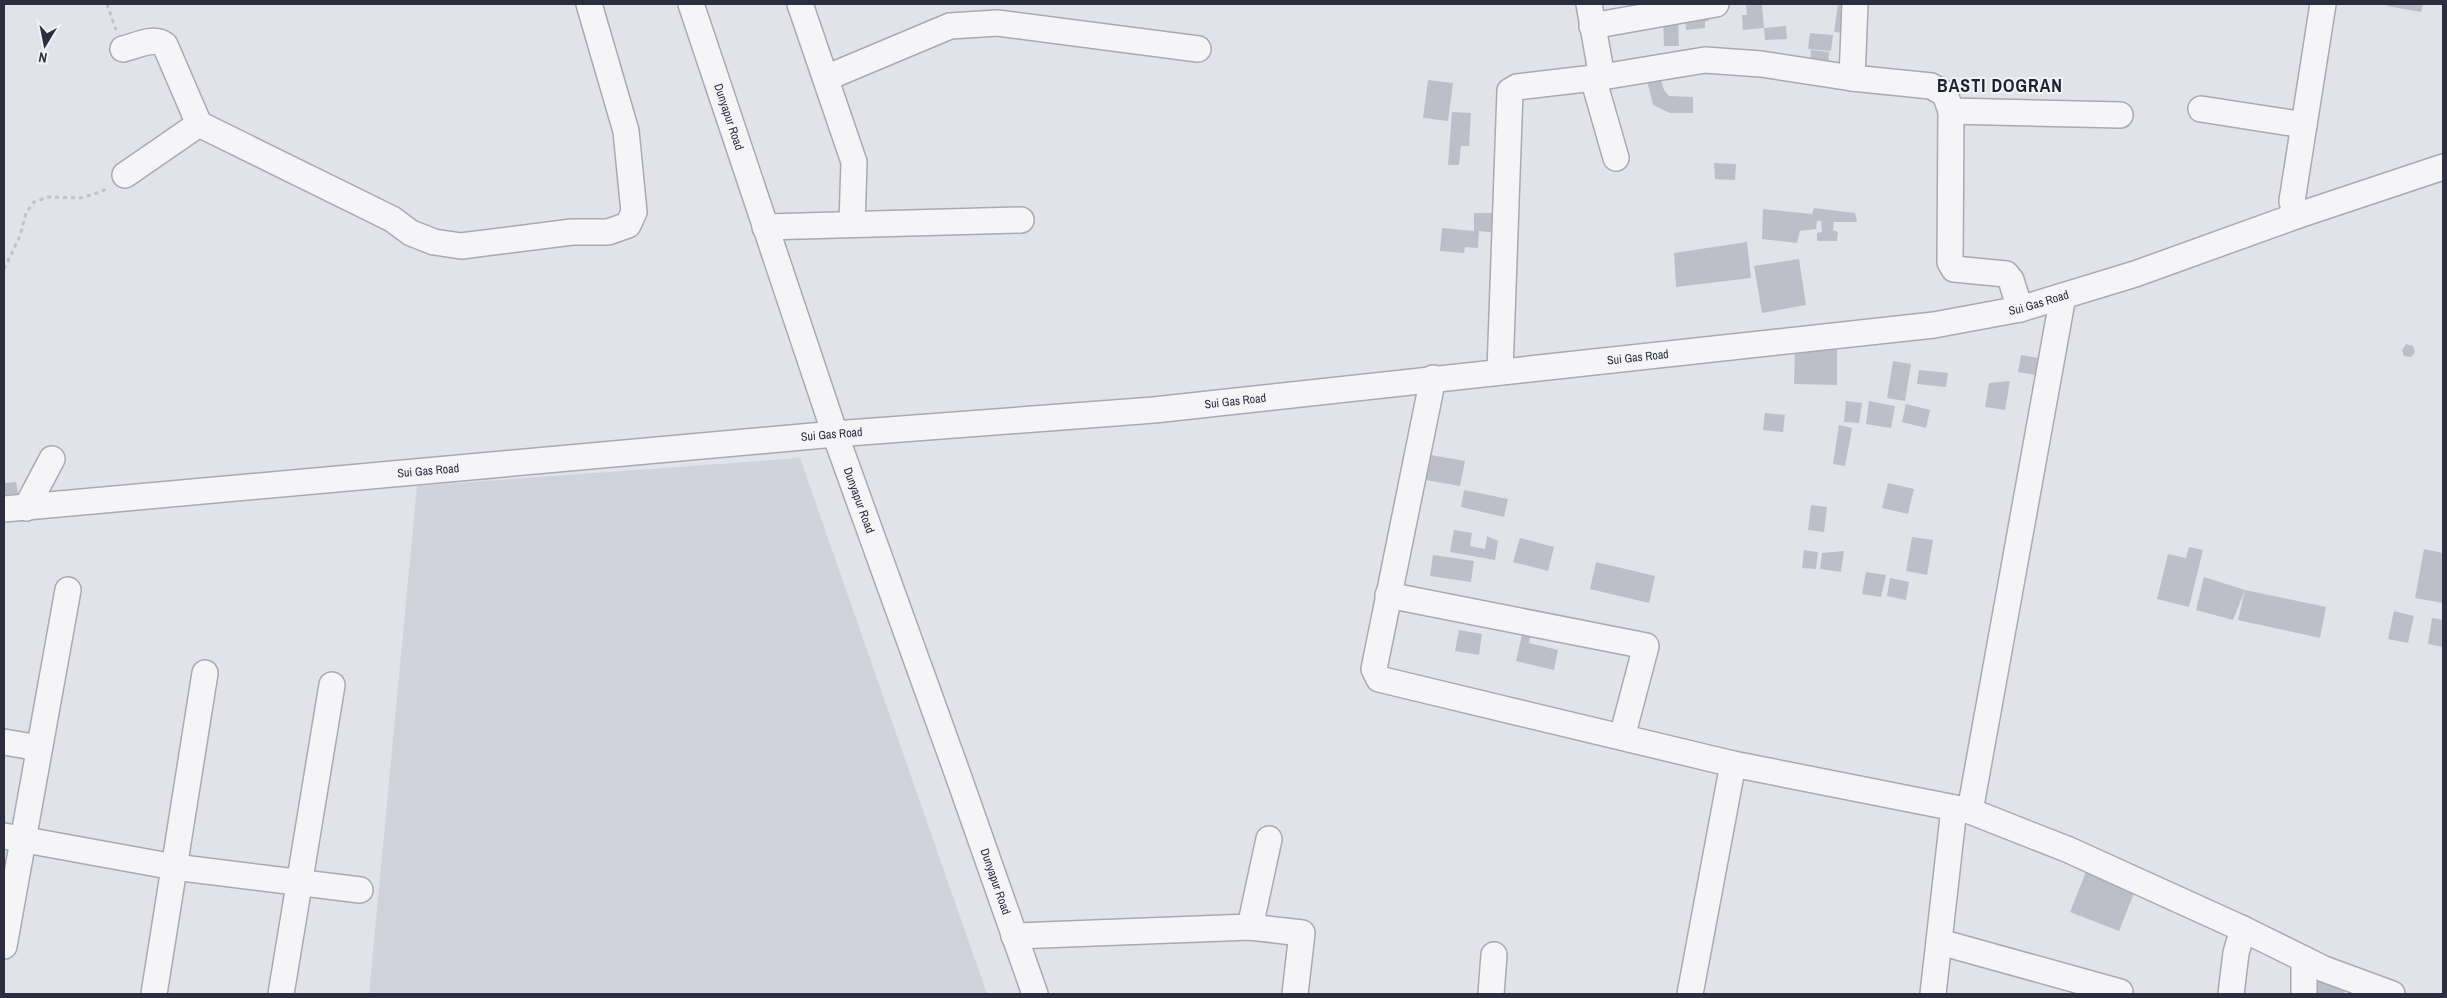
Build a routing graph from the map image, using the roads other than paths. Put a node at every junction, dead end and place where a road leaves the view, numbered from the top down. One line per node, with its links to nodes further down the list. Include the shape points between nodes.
1 (589, 4): 16 (street, via 626,132 634,212 628,225 608,232 572,232 461,246 434,242)
2 (691, 4): 24 (street, Dunyapur Road)
3 (800, 4): 11 (street)
4 (1716, 4): 7 (street)
5 (1855, 4): 12 (street)
6 (2323, 4): 17 (street)
7 (1590, 15): 10 (street)
8 (123, 49): 16 (street, via 154,41 165,45)
9 (1198, 49): 11 (street, via 997,23 950,26)
10 (1597, 77): 12 (street, via 1704,60 1761,64); 18 (street); 27 (street, via 1517,87 1510,91)
11 (826, 78): 23 (street, via 854,162)
12 (1852, 78): 14 (street, via 1931,86 1945,94)
13 (2201, 110): 17 (street)
14 (1951, 111): 15 (street); 26 (street, via 1950,262 1954,269 1962,272 2006,274 2012,280)
15 (2120, 115)
16 (199, 124): 20 (street)
17 (2304, 125): 21 (street, via 2292,201)
18 (1616, 158)
19 (2443, 167): 21 (street, Sui Gas Road)
20 (125, 175)
21 (2296, 216): 25 (street, Sui Gas Road, via 2136,274)
22 (1021, 220): 23 (street)
23 (852, 224): 24 (street)
24 (765, 227): 29 (street, Dunyapur Road)
25 (2063, 296): 26 (street, Sui Gas Road); 40 (street)
26 (2020, 309): 27 (street, Sui Gas Road, via 1934,325)
27 (1500, 371): 28 (street, Sui Gas Road)
28 (1433, 378): 29 (street, Sui Gas Road, via 1154,410); 33 (street)
29 (834, 434): 31 (street, Sui Gas Road); 48 (street, Dunyapur Road)
30 (52, 459): 31 (street)
31 (15, 509)
32 (68, 590): 38 (street)
33 (1388, 595): 36 (street, via 1374,669 1379,679); 36 (street, via 1646,646)
34 (205, 673): 43 (street)
35 (332, 685): 44 (street)
36 (1622, 737): 39 (street)
37 (4, 742): 38 (street)
38 (39, 748): 41 (street)
39 (1734, 764): 40 (street); 59 (street)
40 (1962, 810): 47 (street, via 2069,850); 49 (street)
41 (13, 838): 43 (street); 50 (street)
42 (1269, 839): 46 (street)
43 (174, 867): 44 (street); 54 (street)
44 (299, 884): 45 (street); 55 (street)
45 (360, 890)
46 (1250, 927): 48 (street); 57 (street, via 1302,934)
47 (2243, 929): 52 (street); 61 (street, via 2236,952)
48 (1014, 936): 56 (street, Dunyapur Road)
49 (1940, 942): 53 (street); 60 (street)
50 (4, 946)
51 (1494, 955): 58 (street)
52 (2304, 958): 62 (street); 63 (street, via 2324,969)
53 (2120, 992)
54 (154, 994)
55 (281, 994)
56 (1035, 994)
57 (1295, 994)
58 (1491, 994)
59 (1690, 994)
60 (1933, 994)
61 (2231, 994)
62 (2304, 994)
63 (2392, 994)

